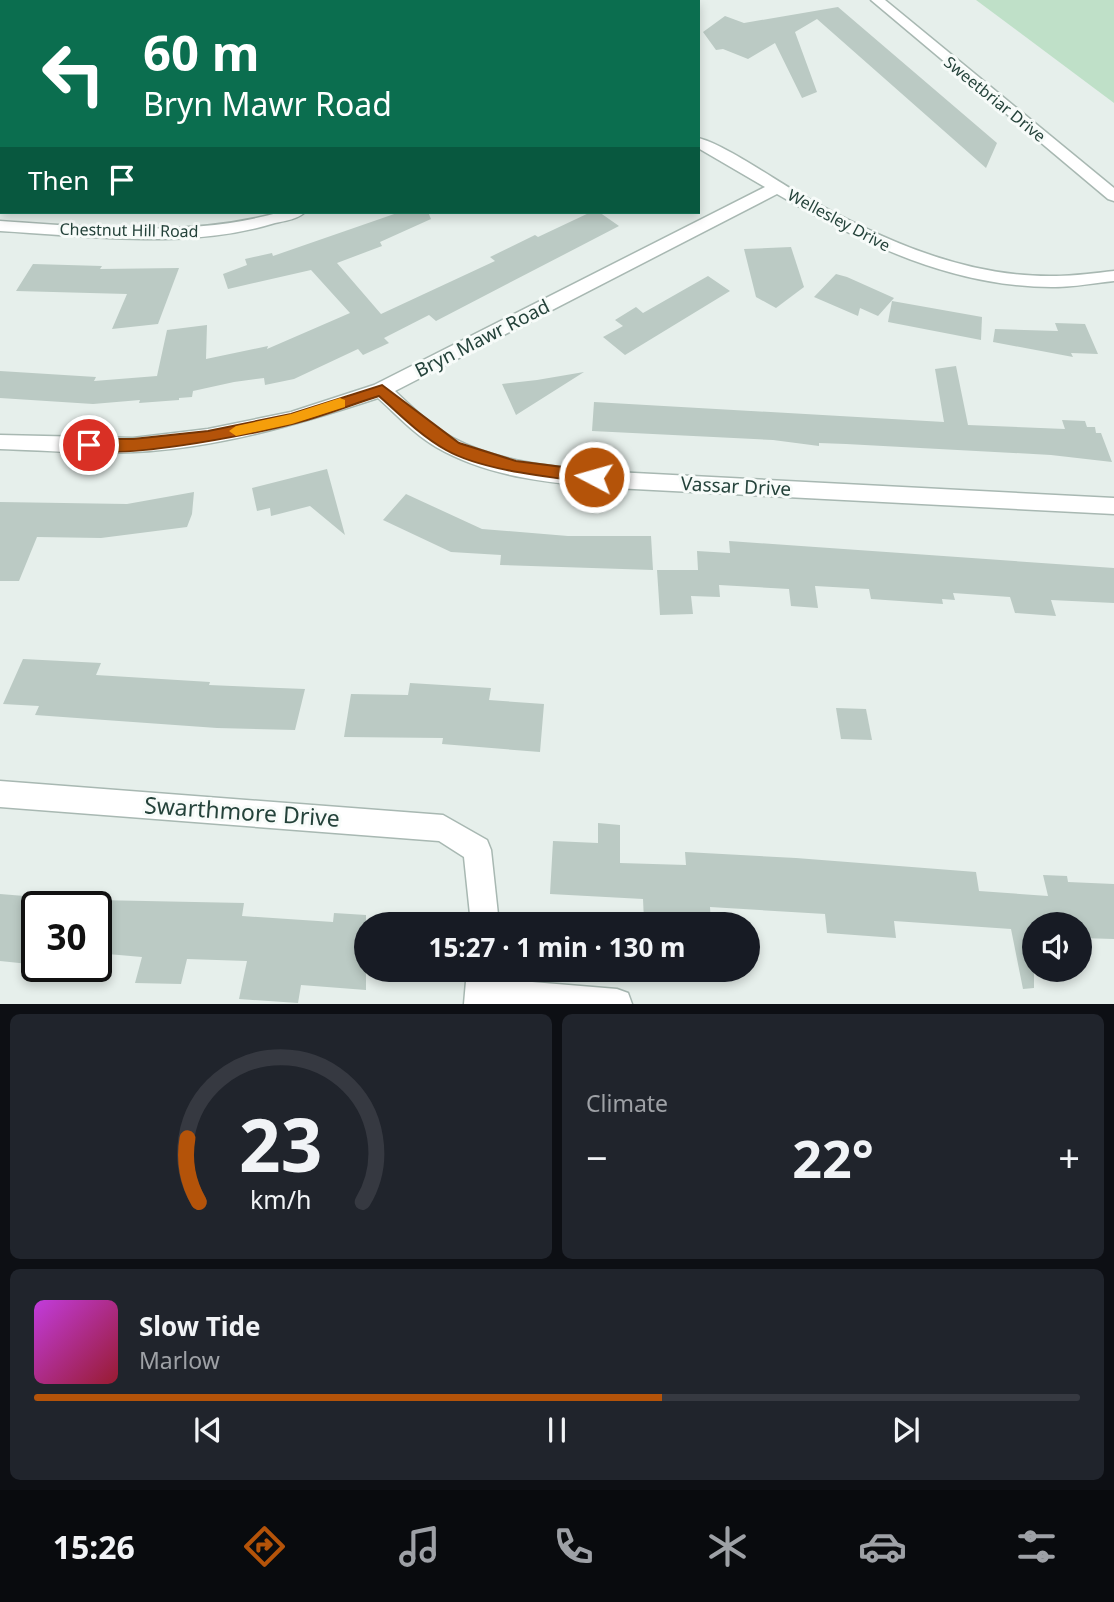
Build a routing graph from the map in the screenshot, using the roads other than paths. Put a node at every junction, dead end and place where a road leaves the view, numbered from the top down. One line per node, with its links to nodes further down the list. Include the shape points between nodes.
1 (877, 0): 4 (street, Sweetbriar Drive)
2 (700, 143): 3 (street, Wellesley Drive)
3 (778, 187): 9 (street, Wellesley Drive, via 875,242 958,271 1021,281); 10 (street, Bryn Mawr Road)
4 (1114, 196)
5 (95, 214): 8 (street)
6 (290, 214): 8 (street, Chestnut Hill Road, via 208,232)
7 (0, 226): 8 (street, Chestnut Hill Road)
8 (85, 230)
9 (1114, 276)
10 (382, 390): 11 (street, Bryn Mawr Road, via 292,419 198,438 133,445); 12 (street, Vassar Drive, via 453,447 516,467 661,482)
11 (0, 442)
12 (1114, 506)
13 (0, 794): 14 (street, Swarthmore Drive, via 443,828 477,850)
14 (484, 912)
15 (480, 988): 16 (street)
16 (617, 1003)

